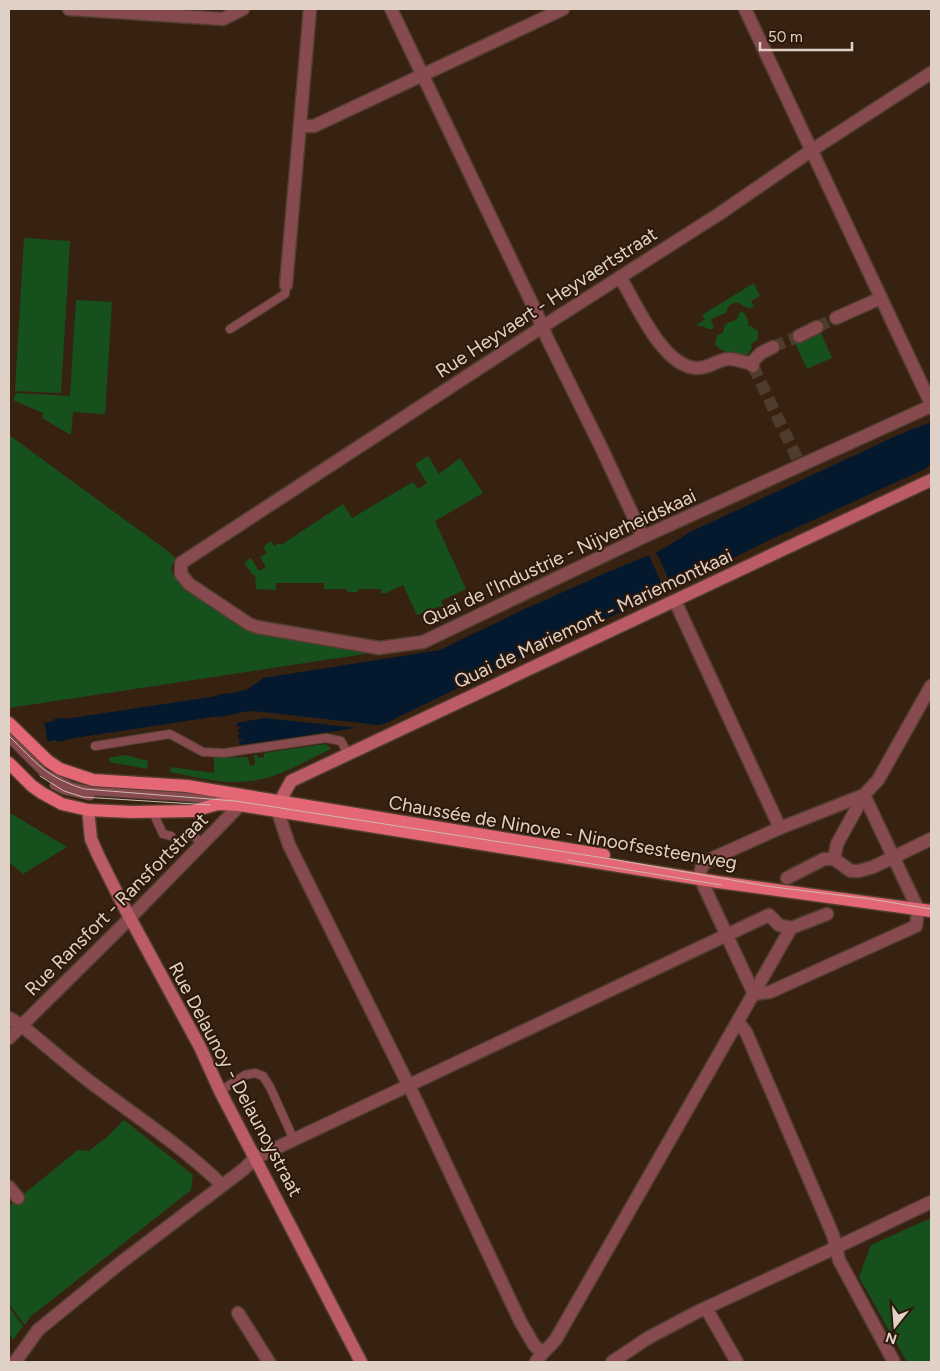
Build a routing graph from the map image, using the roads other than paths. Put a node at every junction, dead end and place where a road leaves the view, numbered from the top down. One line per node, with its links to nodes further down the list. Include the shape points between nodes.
1 (69, 9): 7 (street)
2 (243, 9): 7 (street, via 223,18)
3 (310, 9): 10 (street)
4 (391, 9): 9 (street)
5 (563, 9): 9 (street)
6 (745, 9): 11 (street)
7 (120, 10)
8 (931, 73): 11 (street, Rue Heyvaert - Heyvaertstraat)
9 (422, 75): 10 (street, via 314,126); 16 (street)
10 (300, 126): 13 (street)
11 (812, 150): 12 (street, Rue Heyvaert - Heyvaertstraat); 14 (street)
12 (620, 277): 16 (street, Rue Heyvaert - Heyvaertstraat); 20 (street, via 656,339 680,364 698,369 728,359 752,365 761,353)
13 (286, 285): 18 (lane, via 285,294)
14 (881, 298): 15 (street); 21 (street)
15 (836, 318)
16 (542, 327): 23 (street); 24 (street, Rue Heyvaert - Heyvaertstraat)
17 (817, 327): 19 (street)
18 (230, 330)
19 (799, 336)
20 (773, 347)
21 (931, 405): 23 (street, Quai de l'Industrie - Nijverheidskaai)
22 (931, 480): 25 (street, Quai de Mariemont - Mariemontkaai)
23 (643, 537): 24 (street, Quai de l'Industrie - Nijverheidskaai, via 435,637 423,642 379,648 249,624 189,584 181,574)
24 (181, 563)
25 (674, 601): 32 (street, Quai de Mariemont - Mariemontkaai); 40 (street)
26 (931, 686): 34 (street, via 878,780)
27 (9, 724): 35 (main road, Chaussée de Ninove - Ninoofsesteenweg, via 60,769 93,780 187,786)
28 (9, 738): 31 (lane, Chaussée de Ninove - Ninoofsesteenweg)
29 (9, 742): 31 (lane, Chaussée de Ninove - Ninoofsesteenweg)
30 (95, 746): 32 (lane, via 170,734 203,752 224,753 326,738 341,741)
31 (18, 750): 35 (lane, Chaussée de Ninove - Ninoofsesteenweg, via 50,777 84,790); 36 (lane, Chaussée de Ninove - Ninoofsesteenweg, via 44,778 79,795)
32 (348, 754): 37 (street, Quai de Mariemont - Mariemontkaai, via 291,781)
33 (9, 763): 38 (main road, Chaussée de Ninove - Ninoofsesteenweg, via 42,793 62,804)
34 (864, 795): 40 (street); 45 (street); 46 (street, via 838,844)
35 (243, 802): 36 (main road, Chaussée de Ninove - Ninoofsesteenweg); 37 (main road, Chaussée de Ninove - Ninoofsesteenweg); 44 (street, Rue Ransfort - Ransfortstraat)
36 (218, 804): 39 (main road, Chaussée de Ninove - Ninoofsesteenweg, via 193,811)
37 (278, 806): 47 (main road, Chaussée de Ninove - Ninoofsesteenweg); 60 (street, via 289,845)
38 (88, 810): 39 (main road, Chaussée de Ninove - Ninoofsesteenweg); 52 (street, Rue Delaunoy - Delaunoystraat, via 91,839)
39 (156, 812): 42 (lane, via 163,834)
40 (780, 828): 47 (street, via 711,859 702,866)
41 (189, 835): 44 (lane)
42 (171, 836)
43 (931, 838): 45 (street)
44 (202, 844): 52 (street, Rue Ransfort - Ransfortstraat)
45 (893, 857): 46 (street, via 873,868 859,871 852,871); 49 (street)
46 (834, 859): 48 (street, via 824,859)
47 (701, 876): 49 (main road, Chaussée de Ninove - Ninoofsesteenweg, via 762,888); 54 (street)
48 (787, 878)
49 (918, 909): 50 (main road); 55 (street, via 916,926 770,992)
50 (931, 912)
51 (827, 914): 53 (street)
52 (130, 918): 58 (street, Rue Ransfort - Ransfortstraat); 61 (street, Rue Delaunoy - Delaunoystraat, via 200,1047)
53 (791, 928): 54 (street, via 779,925 768,915); 55 (street)
54 (726, 934): 55 (street); 60 (street)
55 (754, 994): 57 (street)
56 (9, 1018): 58 (street)
57 (738, 1022): 68 (street, via 746,1032); 71 (street, via 556,1339)
58 (21, 1025): 59 (street, Rue Ransfort - Ransfortstraat); 64 (street)
59 (9, 1038)
60 (408, 1085): 62 (street); 71 (street)
61 (220, 1091): 62 (lane, via 245,1075 255,1073 263,1076); 63 (street, Rue Delaunoy - Delaunoystraat)
62 (294, 1140): 63 (street)
63 (255, 1158): 64 (street); 74 (street, Rue Delaunoy - Delaunoystraat)
64 (222, 1185): 72 (street, via 38,1330)
65 (9, 1187): 66 (street)
66 (18, 1198)
67 (931, 1202): 68 (street)
68 (836, 1248): 69 (street); 77 (street, via 839,1260)
69 (706, 1308): 75 (street, via 648,1338); 76 (street)
70 (238, 1313): 73 (street)
71 (538, 1357)
72 (16, 1362)
73 (269, 1362)
74 (361, 1362)
75 (612, 1362)
76 (737, 1362)
77 (894, 1362)

